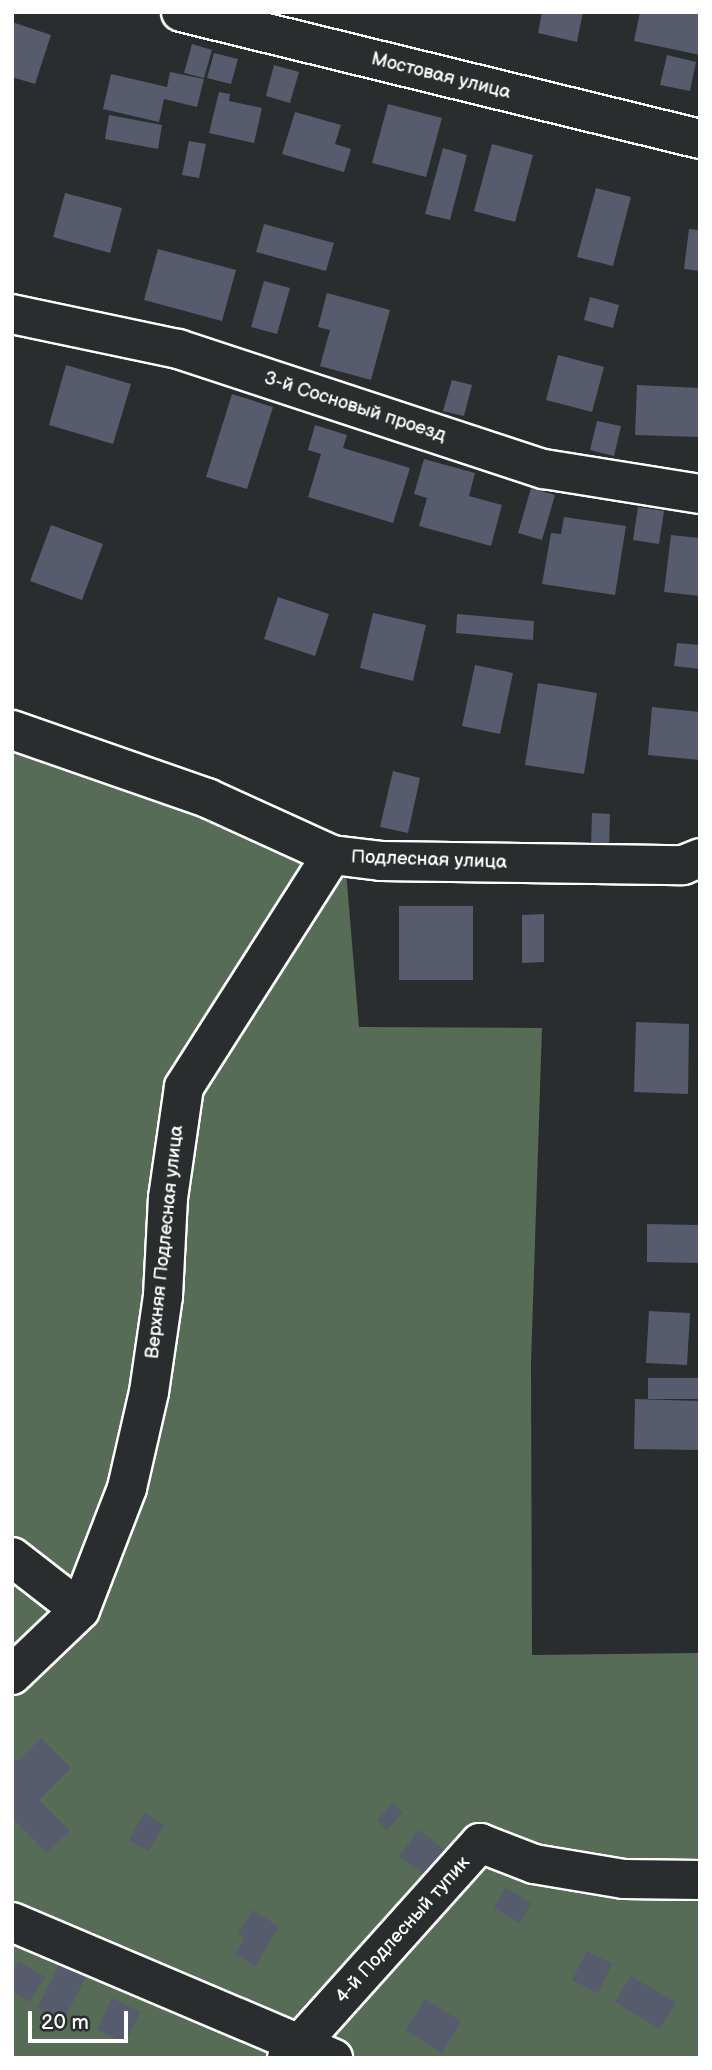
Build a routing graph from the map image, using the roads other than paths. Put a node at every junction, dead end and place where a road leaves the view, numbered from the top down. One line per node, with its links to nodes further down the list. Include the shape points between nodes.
1 (181, 12): 2 (street, Мостовая улица)
2 (700, 139)
3 (12, 314): 4 (street, 3-й Сосновый проезд, via 178,349 544,469)
4 (700, 494)
5 (12, 730): 6 (street, Подлесная улица, via 207,798)
6 (332, 855): 7 (street, Подлесная улица, via 381,861 683,866); 9 (street, Верхняя Подлесная улица, via 184,1087 169,1186 163,1296 149,1392 127,1488)
7 (700, 858)
8 (12, 1557): 9 (street)
9 (80, 1610): 10 (street, Верхняя Подлесная улица)
10 (12, 1675)
11 (700, 1880): 13 (street, 4-й Подлесный тупик, via 598,1875 534,1864 480,1843)
12 (12, 1922): 13 (street)
13 (307, 2053)

